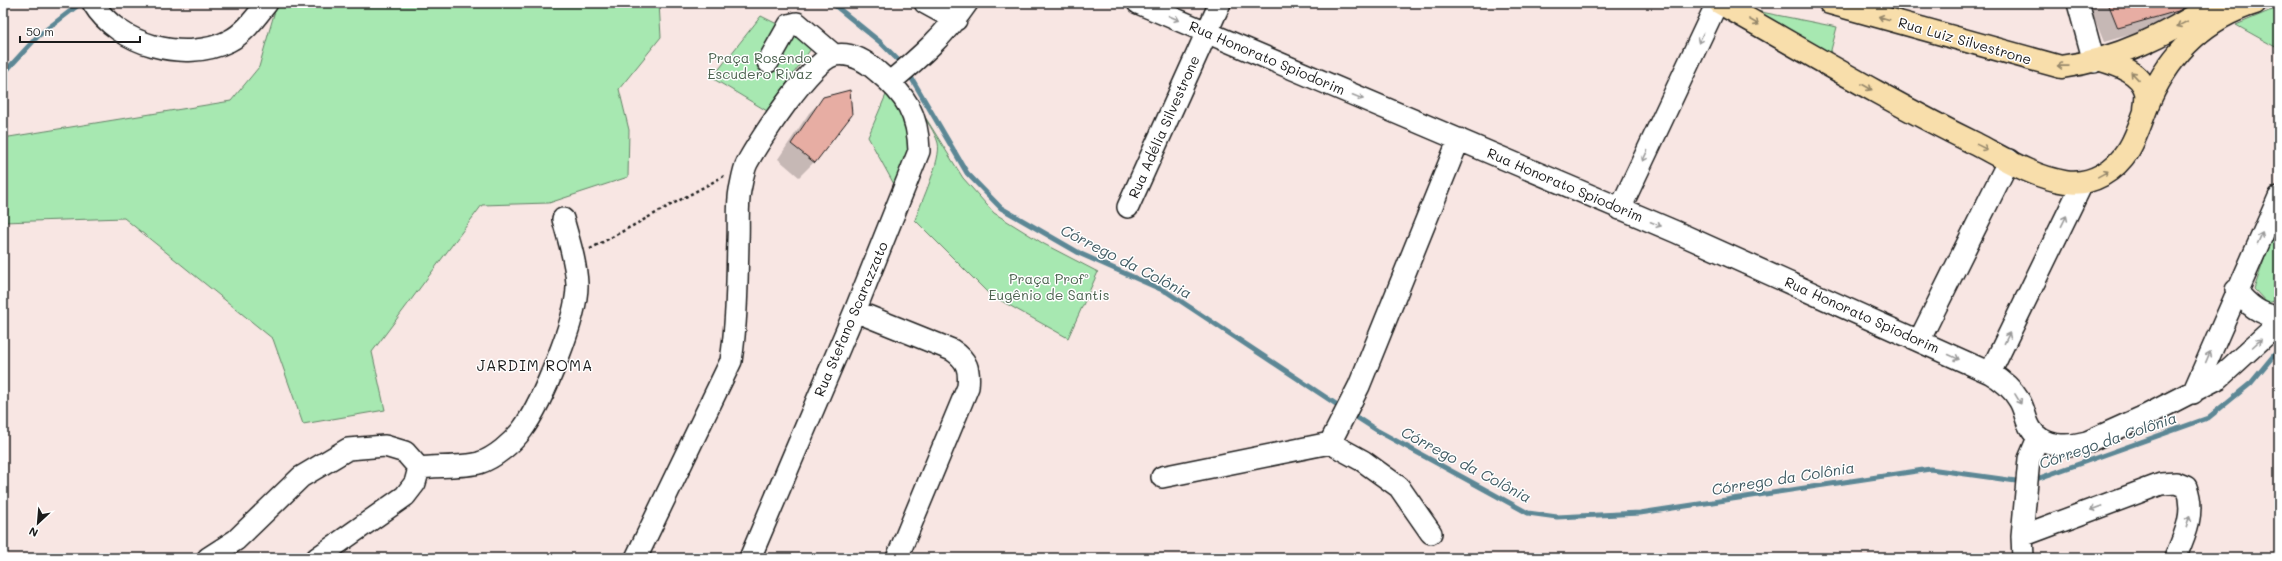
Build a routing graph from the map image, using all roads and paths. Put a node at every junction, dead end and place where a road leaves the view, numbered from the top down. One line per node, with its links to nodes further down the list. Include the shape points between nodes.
1 (93, 3): 2 (street, via 112,26 132,39 149,46 174,50 205,48 227,42 240,34)
2 (267, 3)
3 (925, 3): 12 (street)
4 (968, 3): 12 (street)
5 (1138, 3): 13 (street, Rua Honorato Spiodorim, one-way to 13)
6 (1220, 3): 13 (street, Rua Adélia Silvestrone)
7 (1719, 3): 20 (main road, one-way to 20, via 1914,114); 25 (street, one-way to 25)
8 (1830, 3): 15 (main road, Rua Luiz Silvestrone, one-way to 8, via 2061,67)
9 (2078, 3): 15 (street)
10 (2254, 3): 11 (main road)
11 (2223, 6): 15 (main road, one-way to 15); 18 (main road, via 2171,62)
12 (956, 20): 17 (street)
13 (1206, 32): 19 (street, Rua Honorato Spiodorim, one-way to 19); 24 (street, Rua Adélia Silvestrone)
14 (834, 55): 16 (street, via 797,23 789,25); 17 (street, Rua Stefano Scarazzato, via 852,55); 21 (street, via 818,65 795,91)
15 (2098, 61): 18 (main road, one-way to 15, via 2146,93 2129,70)
16 (768, 62)
17 (895, 78): 29 (street, Rua Stefano Scarazzato, via 910,105 919,130 919,151)
18 (2145, 111): 22 (main road, one-way to 18, via 2101,177 2115,167 2130,148)
19 (1459, 139): 25 (street, Rua Honorato Spiodorim); 35 (street, via 1359,386)
20 (2009, 160): 22 (main road, via 2046,177 2065,182); 32 (street)
21 (746, 164): 27 (path); 43 (street, via 740,191 736,328 731,361)
22 (2083, 182): 33 (street, one-way to 22)
23 (2279, 197): 28 (street, one-way to 23)
24 (1128, 207)
25 (1620, 209): 32 (street, Rua Honorato Spiodorim, one-way to 32)
26 (563, 219): 27 (street)
27 (574, 258): 37 (street, via 577,285 571,322 554,367 522,430 505,448 479,463)
28 (2236, 290): 30 (street, via 2245,302 2257,311); 34 (street, one-way to 28)
29 (855, 311): 44 (street, Rua Stefano Scarazzato); 45 (street, via 952,350 962,356 970,374 968,387)
30 (2279, 317)
31 (2279, 323): 34 (street, one-way to 31, via 2219,378)
32 (1919, 341): 33 (street, Rua Honorato Spiodorim, one-way to 33)
33 (1990, 373): 36 (street, Rua Honorato Spiodorim, one-way to 36, via 2020,401 2030,428)
34 (2193, 393): 36 (street, via 2087,442 2070,446 2053,444)
35 (1334, 437): 38 (street); 39 (street, via 1399,487)
36 (2038, 438): 40 (street, via 2029,459)
37 (419, 468): 41 (street, via 404,452 385,446 348,449 301,476 236,540); 42 (street, via 415,483 405,496)
38 (1162, 477)
39 (1431, 533)
40 (2022, 536): 46 (street); 47 (street, one-way to 40, via 2190,516 2191,499 2186,488 2176,483 2161,484)
41 (208, 558)
42 (317, 558)
43 (636, 558)
44 (750, 558)
45 (897, 558)
46 (2023, 558)
47 (2175, 558)

